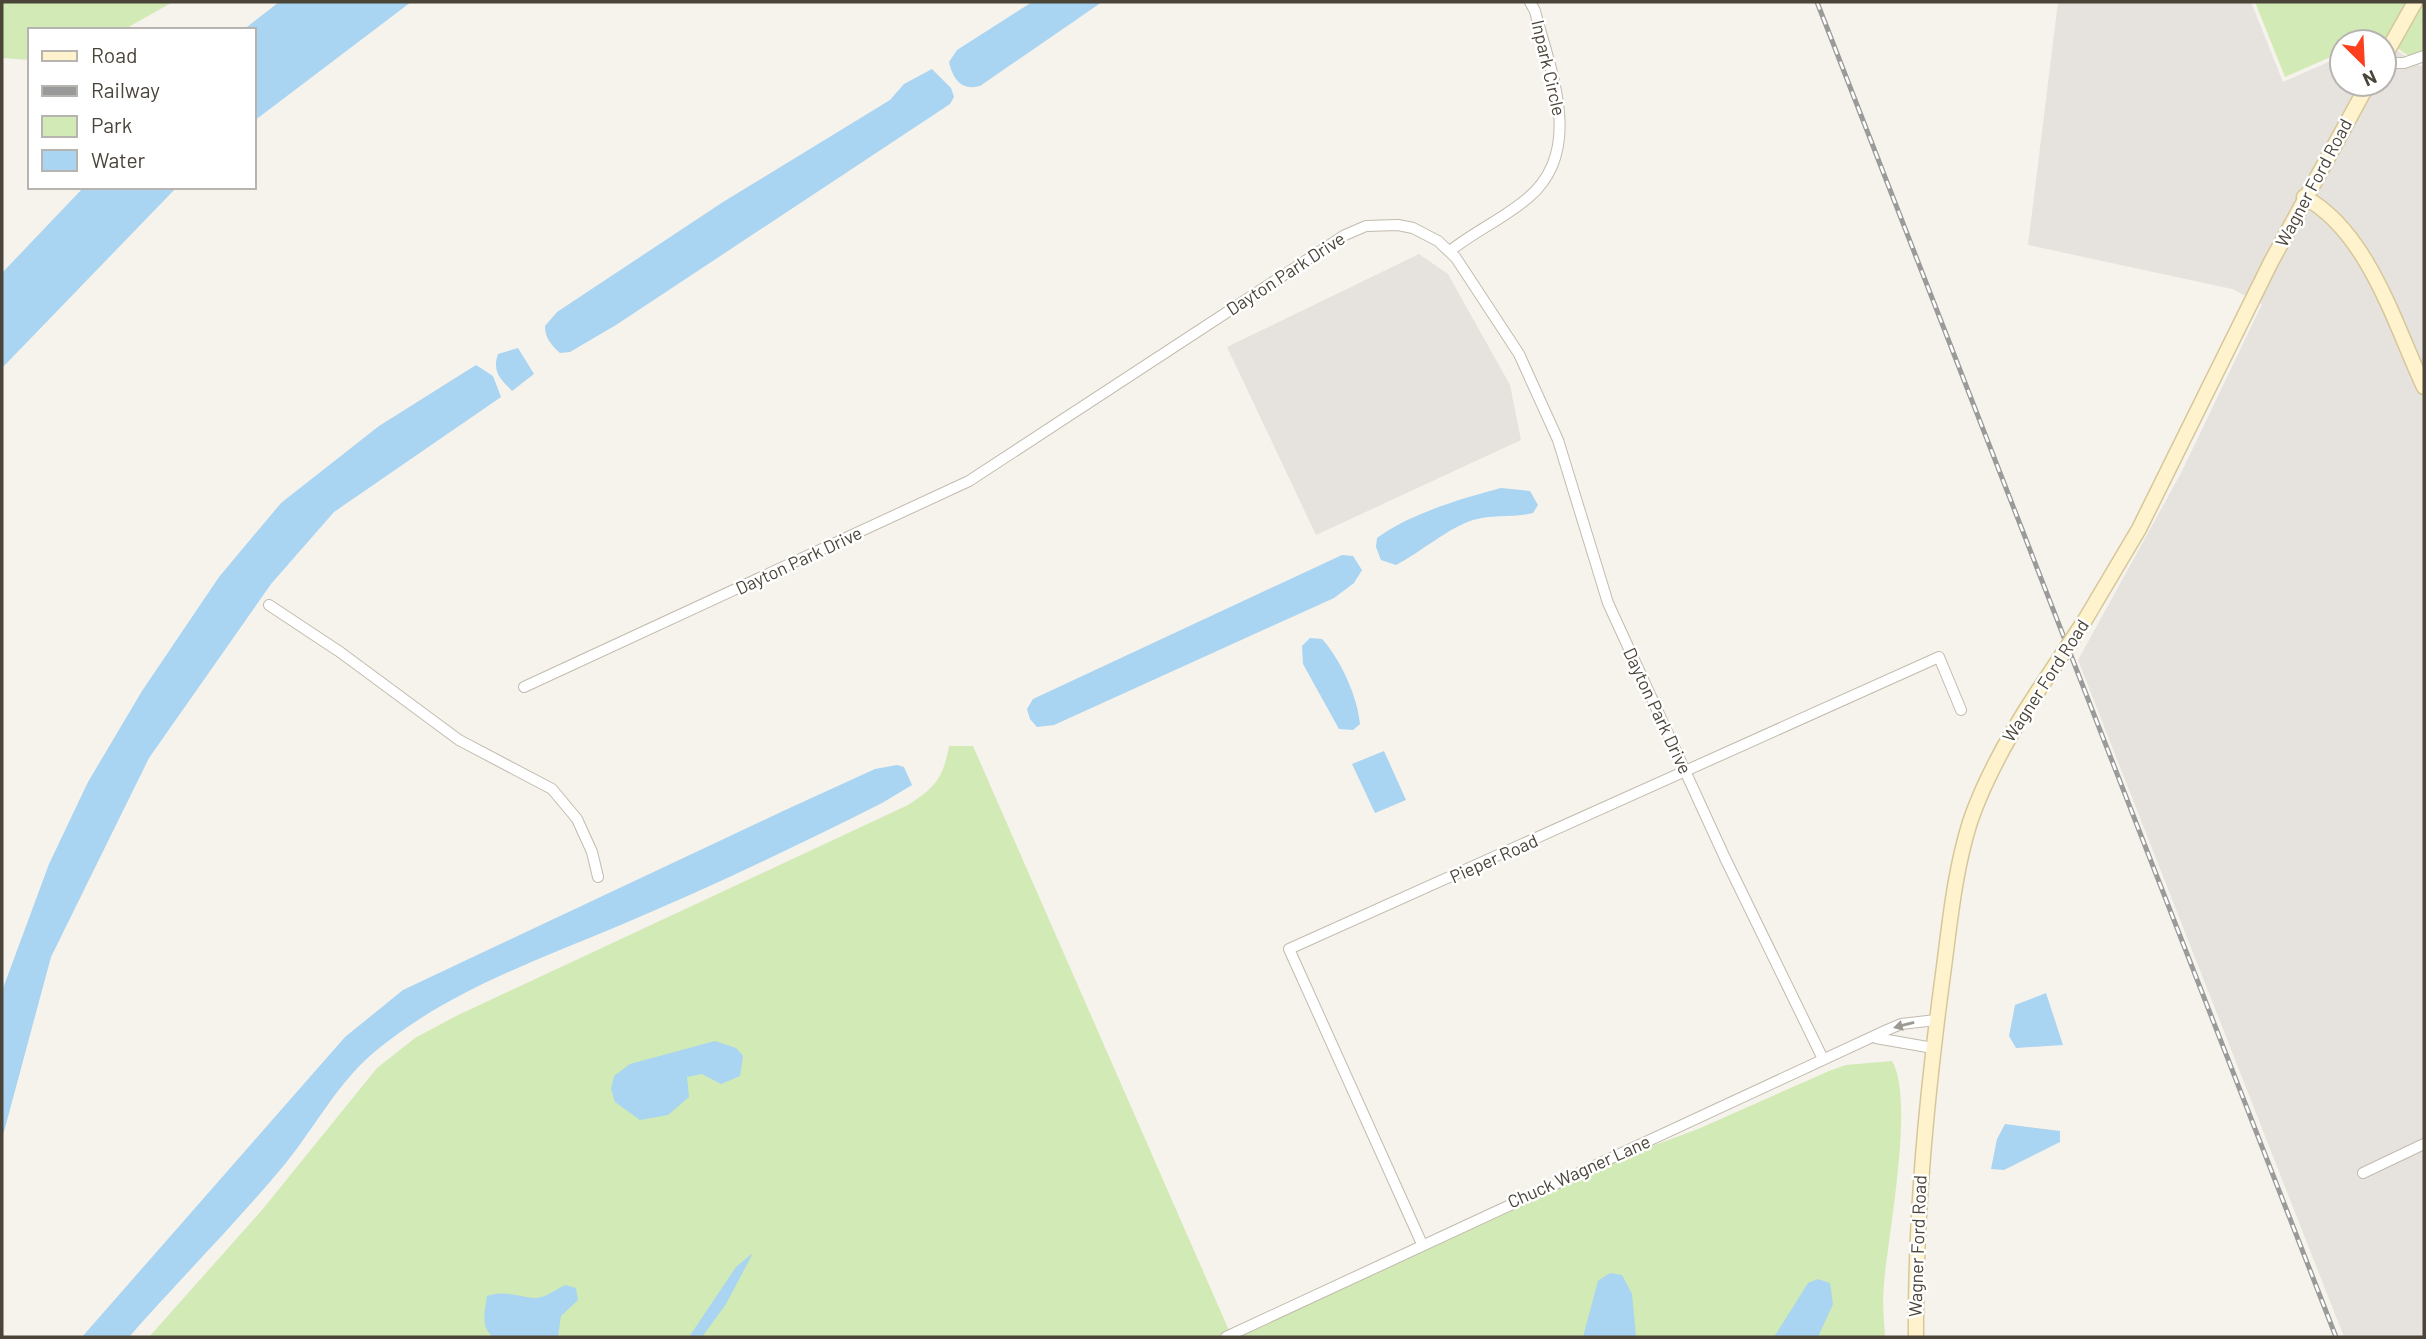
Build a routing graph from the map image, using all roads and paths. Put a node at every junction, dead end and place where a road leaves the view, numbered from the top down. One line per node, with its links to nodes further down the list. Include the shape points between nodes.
1 (1530, 2): 8 (street, Inpark Circle, via 1559,112 1558,153 1546,178 1527,199)
2 (2415, 2): 3 (main road)
3 (2398, 32)
4 (2424, 56): 5 (street)
5 (2398, 63)
6 (2360, 98): 7 (main road, Wagner Ford Road)
7 (2304, 197): 9 (main road, via 2339,221 2362,254); 15 (main road, Wagner Ford Road, bridge, via 2139,529 2002,749 1970,822)
8 (1450, 251): 11 (street, Dayton Park Drive, via 1425,233 1405,226 1382,224 1355,230 969,481); 13 (street, Dayton Park Drive, via 1514,345 1536,388 1558,440 1608,603)
9 (2424, 387)
10 (269, 605): 14 (street, via 459,740 552,789 577,819)
11 (524, 687)
12 (1962, 710): 13 (street, Pieper Road, via 1938,657)
13 (1685, 771): 18 (street, Dayton Park Drive); 21 (street, Pieper Road, via 1289,949)
14 (598, 877)
15 (1936, 1020): 16 (street, Chuck Wagner Lane, one-way to 16, via 1901,1024); 17 (main road, Wagner Ford Road)
16 (1876, 1038): 17 (street); 18 (street, Chuck Wagner Lane)
17 (1933, 1048): 23 (main road, Wagner Ford Road, via 1918,1188)
18 (1823, 1059): 21 (street, Chuck Wagner Lane)
19 (2424, 1144): 20 (street)
20 (2363, 1173)
21 (1422, 1244): 22 (street, Chuck Wagner Lane)
22 (1226, 1337)
23 (1916, 1337)

